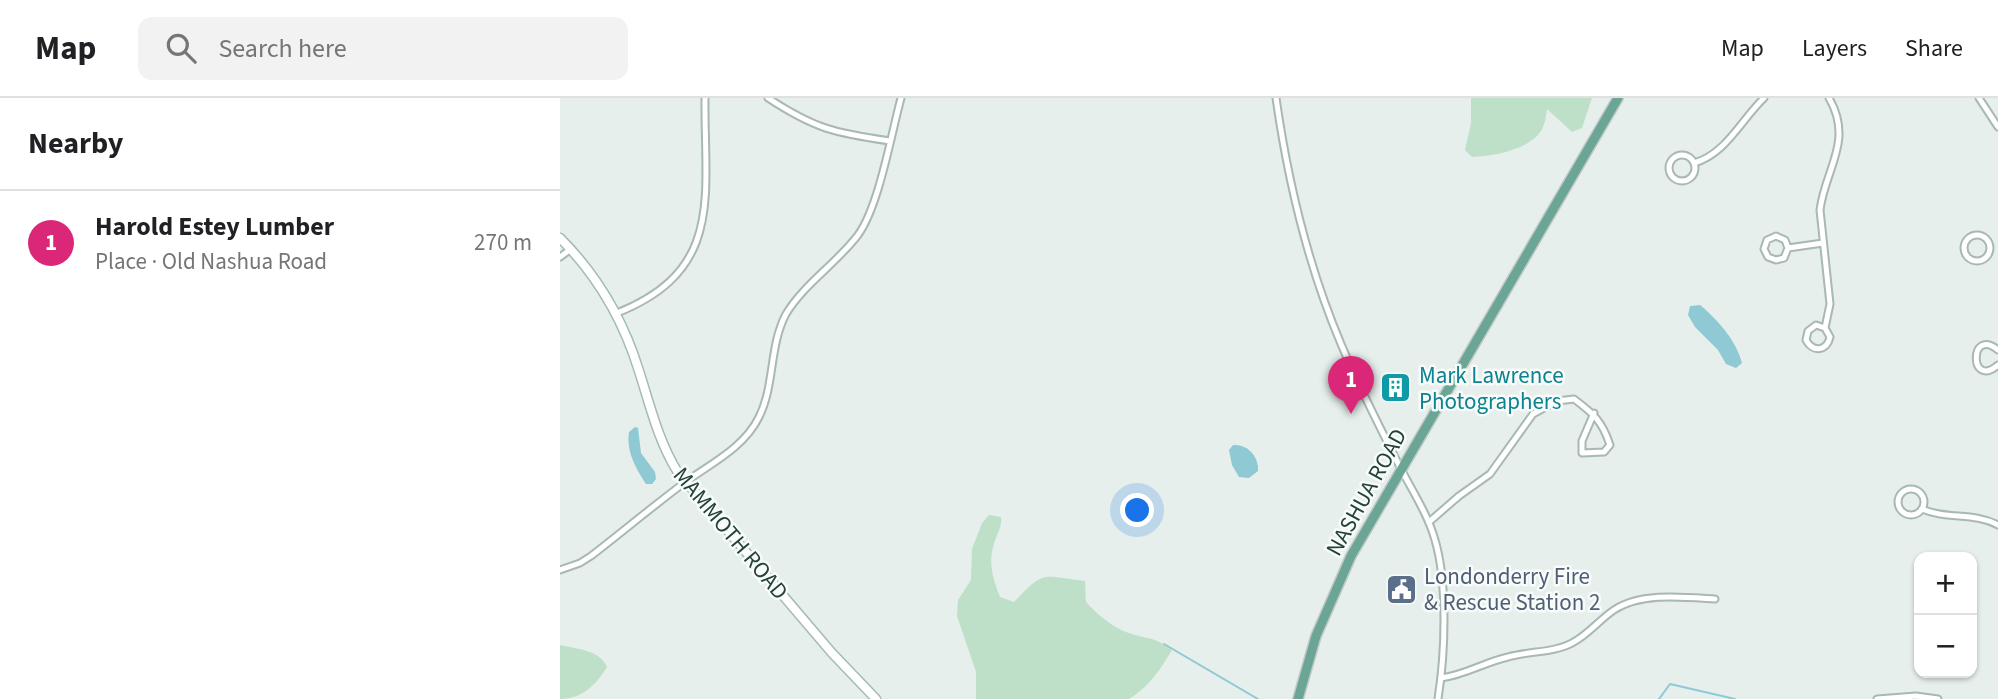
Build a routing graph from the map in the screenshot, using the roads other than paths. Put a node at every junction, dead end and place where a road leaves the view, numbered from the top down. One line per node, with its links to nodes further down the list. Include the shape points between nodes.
1 (705, 98): 19 (street, via 702,229 680,272 665,287)
2 (768, 98): 10 (street, via 821,128)
3 (901, 98): 10 (street)
4 (1276, 98): 24 (street, via 1287,165 1317,282 1358,383)
5 (1618, 98): 24 (main road, NASHUA ROAD)
6 (1764, 98): 11 (street, via 1718,151)
7 (1829, 98): 13 (street, via 1840,136 1821,203)
8 (1979, 98): 9 (street)
9 (1998, 127)
10 (890, 141): 25 (street, via 863,228 786,314 763,410 753,429)
11 (1694, 163): 11 (street, via 1695,171 1688,180 1676,180 1669,172 1670,162 1678,155 1688,156)
12 (560, 238): 17 (main road, MAMMOTH ROAD)
13 (1823, 243): 16 (street); 20 (street, via 1830,308)
14 (1998, 243): 15 (street)
15 (1990, 245): 15 (street, via 1988,255 1979,261 1969,259 1964,250 1966,240 1976,234)
16 (1788, 248): 16 (street, via 1785,240 1776,236 1764,248 1768,257 1776,260 1784,258)
17 (571, 249): 18 (street); 19 (main road, MAMMOTH ROAD)
18 (560, 257)
19 (617, 313): 25 (main road, MAMMOTH ROAD, via 664,446)
20 (1825, 328): 20 (street, via 1816,326 1808,331 1810,346 1828,345 1830,334)
21 (1998, 350): 22 (street, via 1985,345 1975,356 1983,370)
22 (1998, 365)
23 (1594, 413): 23 (street, via 1610,445 1604,452 1583,453 1582,441); 27 (street, via 1574,399 1557,401 1533,414 1490,474)
24 (1401, 468): 27 (street); 33 (main road, NASHUA ROAD, via 1336,586)
25 (686, 482): 29 (street, via 591,556); 32 (main road, MAMMOTH ROAD)
26 (1922, 509): 26 (street, via 1924,498 1916,490 1899,497 1899,508 1905,514 1916,515); 28 (street)
27 (1429, 522): 31 (street, via 1441,567)
28 (1998, 525)
29 (560, 570)
30 (1715, 599): 31 (street, via 1633,601 1566,646 1507,657)
31 (1441, 678): 34 (street)
32 (876, 699)
33 (1298, 699)
34 (1438, 699)
35 (1877, 699): 36 (street)
36 (1938, 699)

